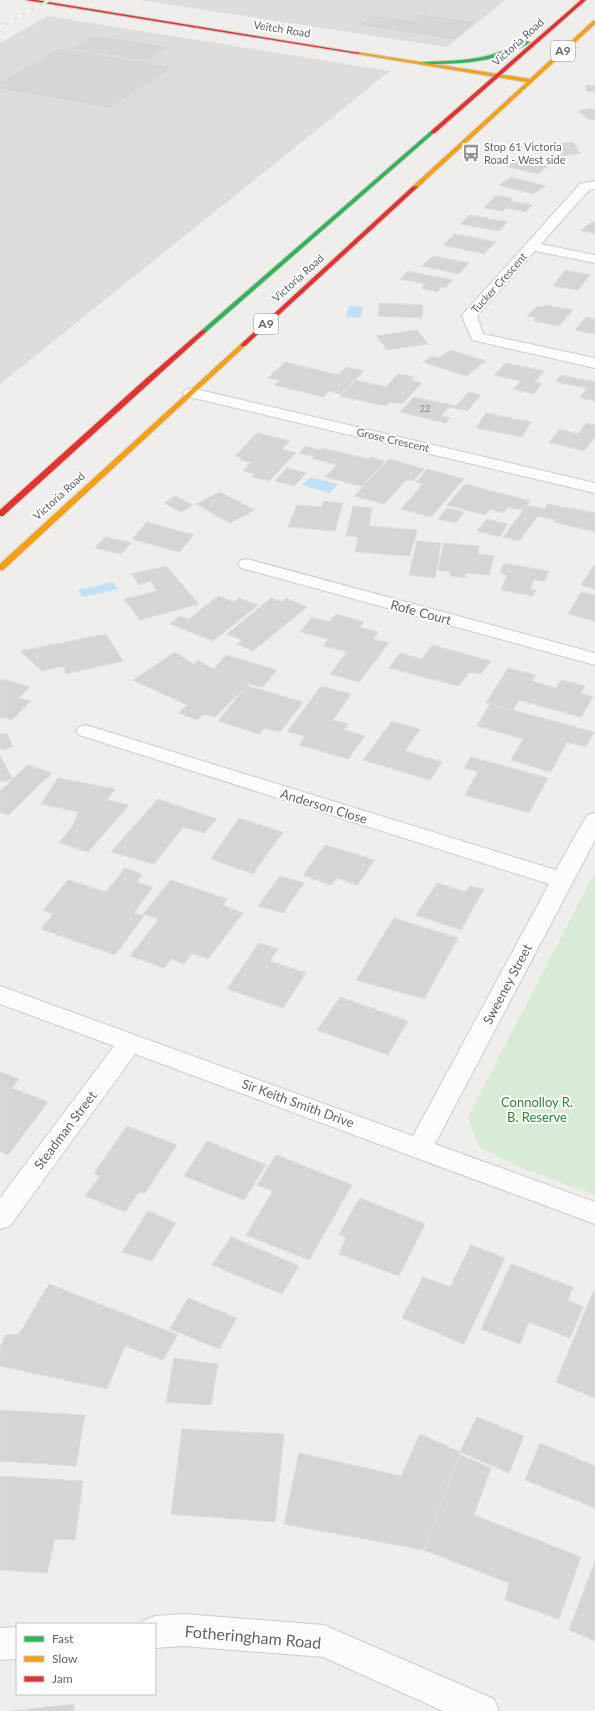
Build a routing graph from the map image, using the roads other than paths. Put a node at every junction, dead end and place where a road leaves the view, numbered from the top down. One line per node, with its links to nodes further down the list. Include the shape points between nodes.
1 (28, 0): 5 (main road, Veitch Road)
2 (584, 0): 4 (main road, Victoria Road / A9)
3 (595, 22): 7 (main road, Victoria Road / A9)
4 (545, 34): 5 (main road, via 482,59 453,63); 6 (main road, Victoria Road / A9)
5 (423, 63): 6 (main road, Veitch Road)
6 (499, 76): 7 (main road, Veitch Road); 14 (main road, Victoria Road / A9, via 149,379)
7 (531, 81): 12 (main road, Victoria Road / A9)
8 (595, 185): 9 (street, Tucker Crescent, via 585,187)
9 (532, 247): 10 (street); 11 (street, Tucker Crescent, via 469,316 477,337)
10 (595, 259)
11 (595, 364)
12 (191, 393): 13 (street, Grose Crescent); 16 (main road, Victoria Road / A9)
13 (595, 488)
14 (0, 514)
15 (247, 564): 17 (street, Rofe Court)
16 (0, 568)
17 (595, 659)
18 (86, 731): 20 (street, Anderson Close)
19 (595, 820): 20 (street, Sweeney Street)
20 (562, 880): 23 (street, Sweeney Street)
21 (0, 995): 22 (street, Sir Keith Smith Drive)
22 (130, 1043): 23 (street, Sir Keith Smith Drive); 25 (street, Steadman Street)
23 (420, 1147): 24 (street, Sir Keith Smith Drive)
24 (595, 1213)
25 (0, 1218)
26 (156, 1632): 29 (street, Fotheringham Road, via 184,1630 324,1641)
27 (16, 1643): 28 (street)
28 (0, 1644)
29 (482, 1711)

